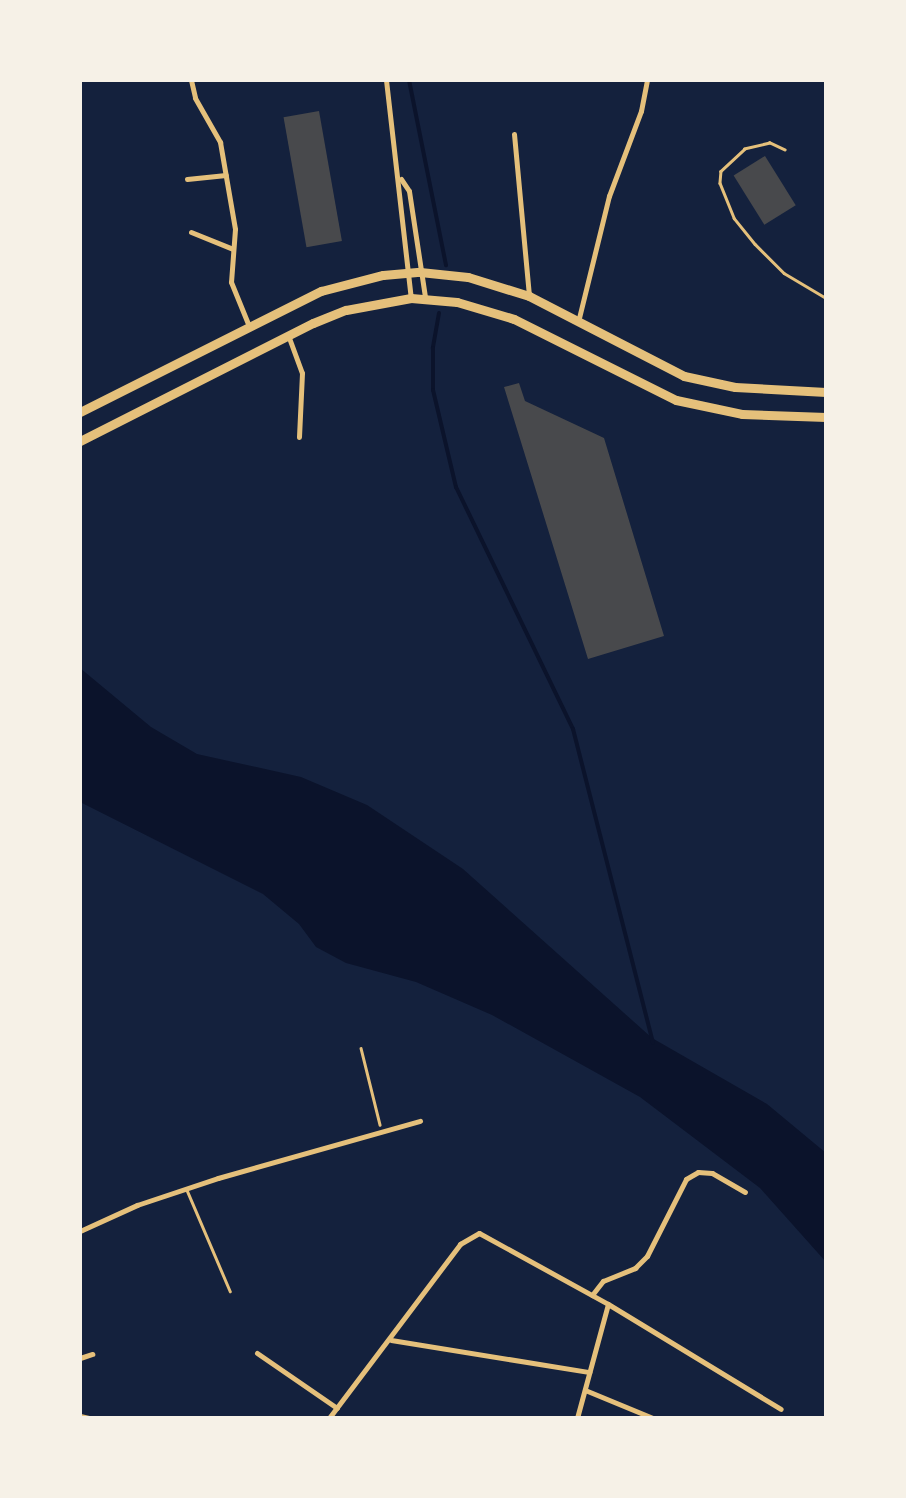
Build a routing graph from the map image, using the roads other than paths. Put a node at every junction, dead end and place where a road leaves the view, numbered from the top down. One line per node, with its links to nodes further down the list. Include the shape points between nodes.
1 (191, 80): 6 (street, via 216,130)
2 (386, 80): 8 (street)
3 (647, 80): 17 (street)
4 (514, 134): 13 (street)
5 (785, 150): 16 (lane, via 770,143 745,149 721,171 720,183 734,218 755,244 784,273)
6 (226, 176): 7 (street); 10 (street)
7 (186, 179)
8 (401, 179): 11 (street, via 396,193); 12 (street, via 409,191)
9 (191, 232): 10 (street)
10 (233, 249): 18 (street, via 231,282)
11 (407, 272): 12 (highway); 14 (street); 18 (highway, via 335,286)
12 (420, 272): 13 (highway, via 468,277); 15 (street)
13 (529, 296): 17 (highway)
14 (411, 298): 15 (highway); 19 (highway, via 346,310)
15 (425, 298): 22 (highway, via 514,319 676,400 742,414)
16 (826, 298)
17 (578, 323): 20 (highway, via 659,366 708,382)
18 (250, 326): 21 (highway)
19 (288, 335): 23 (street, via 302,373); 24 (highway)
20 (826, 392)
21 (80, 412)
22 (826, 417)
23 (300, 437)
24 (80, 440)
25 (420, 1121): 26 (street)
26 (186, 1188): 29 (street); 30 (lane)
27 (745, 1192): 31 (street, via 712,1173 686,1179 647,1256 603,1281)
28 (80, 1219): 29 (street)
29 (83, 1230)
30 (230, 1290)
31 (592, 1295): 32 (street); 33 (street, via 485,1234 474,1234)
32 (608, 1304): 37 (street); 40 (street)
33 (391, 1340): 37 (street); 39 (street)
34 (257, 1353): 39 (street)
35 (92, 1354): 36 (street)
36 (80, 1358)
37 (588, 1372): 38 (street)
38 (584, 1390): 44 (street); 45 (street)
39 (337, 1408): 43 (street)
40 (781, 1409)
41 (80, 1416): 42 (street)
42 (90, 1418)
43 (330, 1418)
44 (577, 1418)
45 (653, 1418)

